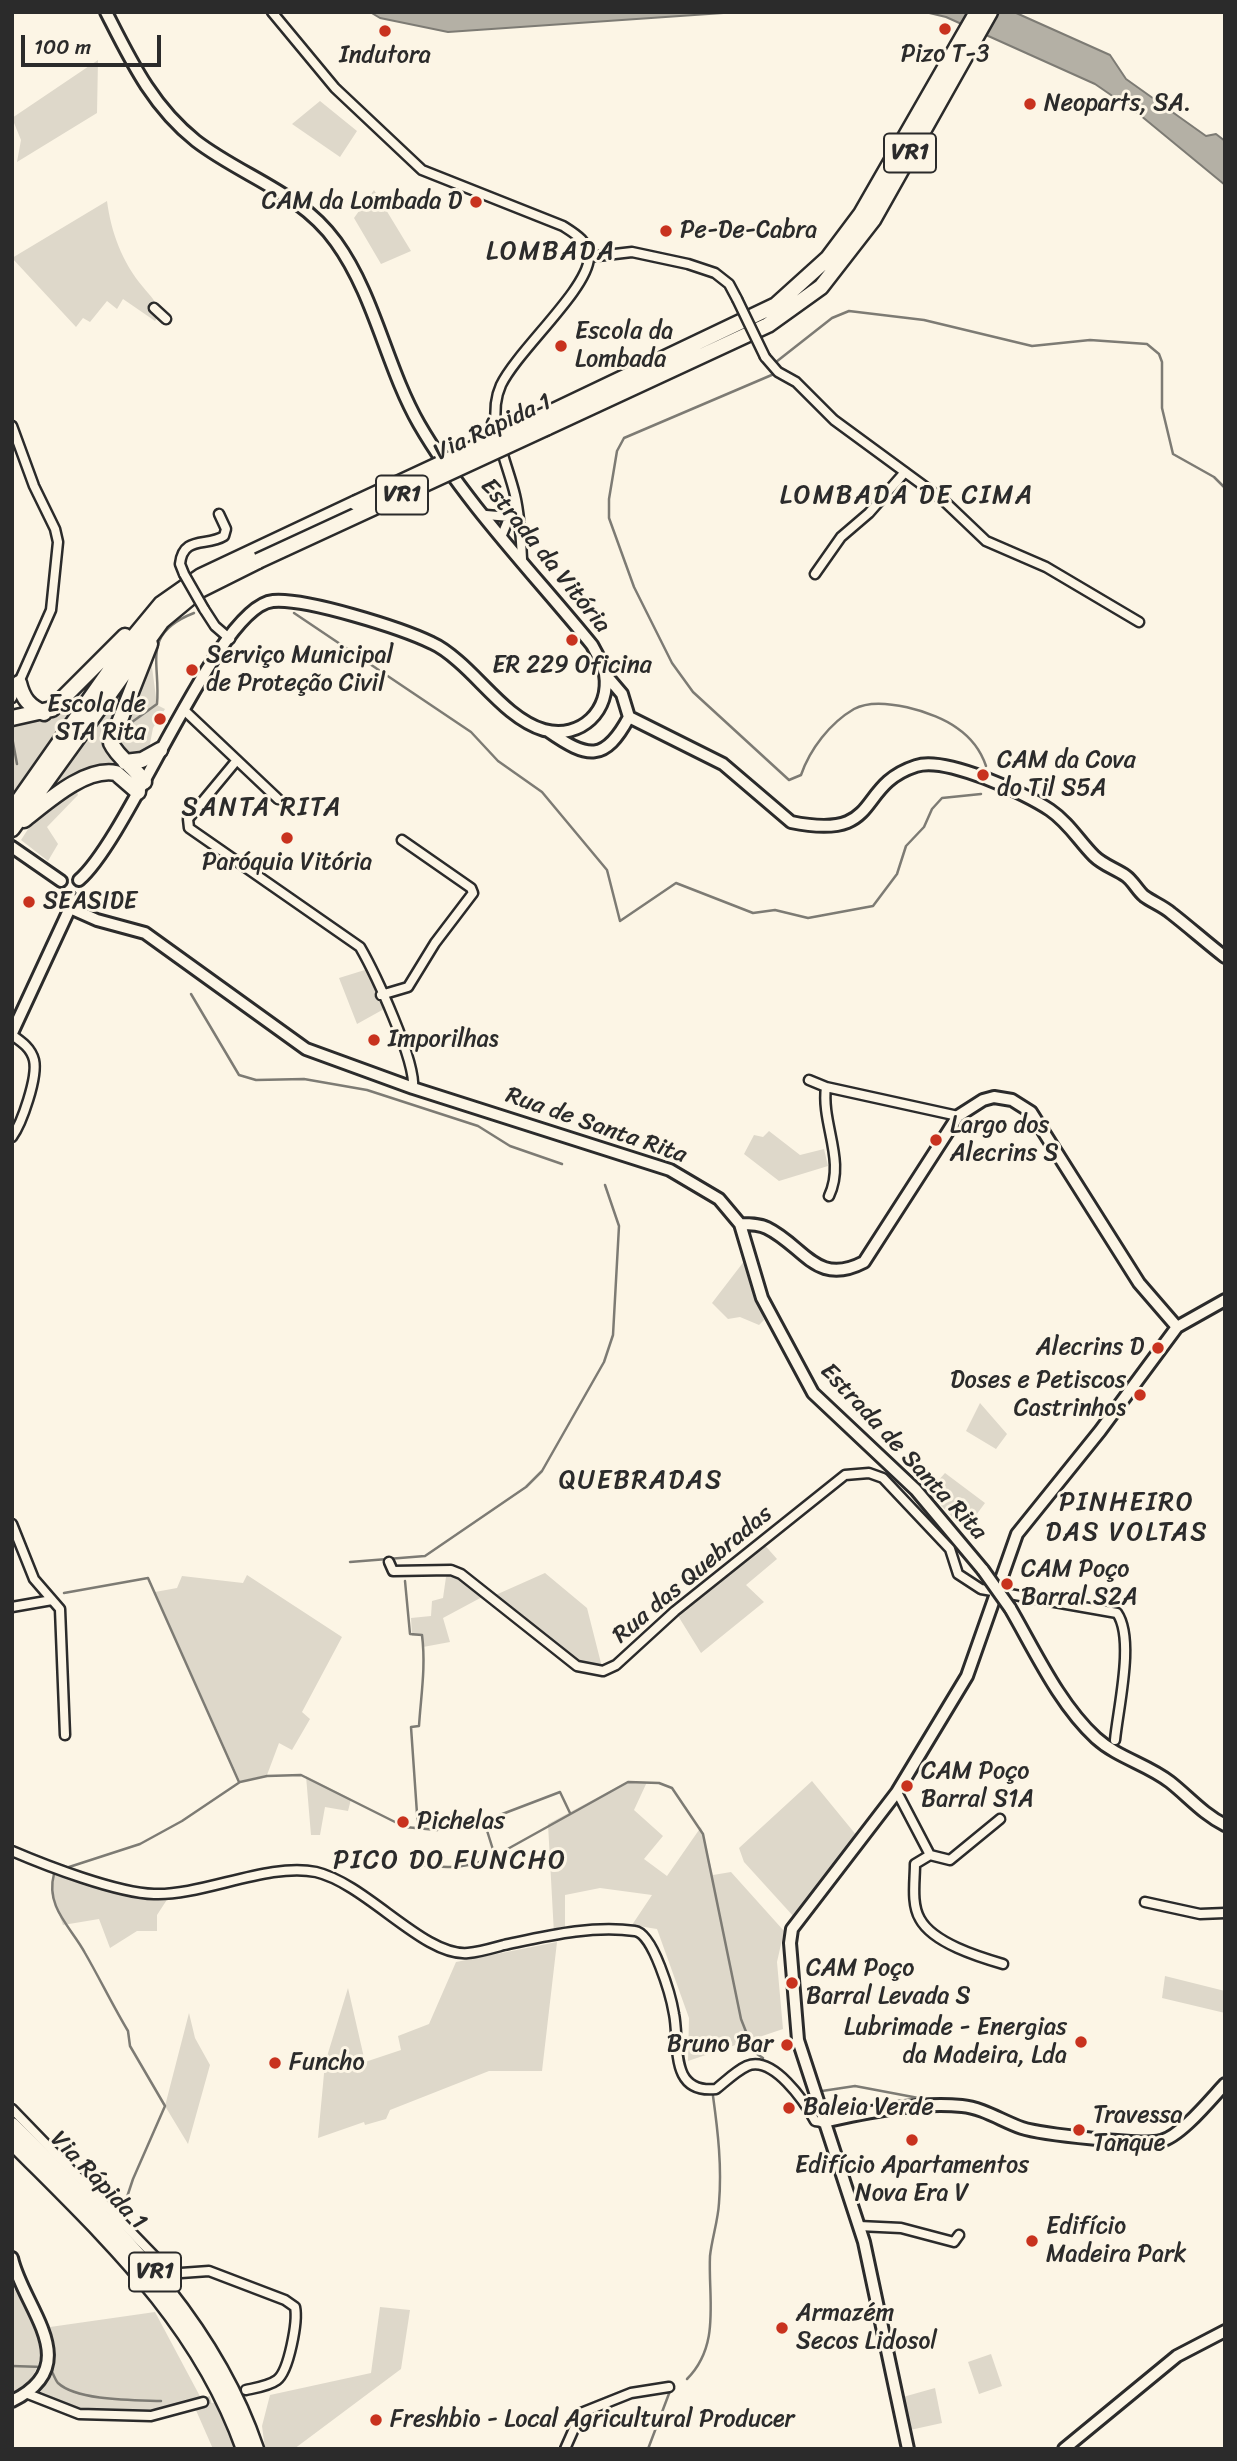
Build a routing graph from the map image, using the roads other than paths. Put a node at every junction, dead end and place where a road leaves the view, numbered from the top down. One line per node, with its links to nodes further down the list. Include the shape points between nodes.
1 (106, 12): 13 (street, Estrada da Vitória, via 148,92 178,126 311,212 336,242 368,302 418,422)
2 (272, 12): 5 (street, via 335,88 422,170 563,226 579,237)
3 (977, 12): 8 (highway, Via Rápida 1 / VR1, via 861,214 810,276 760,315)
4 (990, 12): 8 (highway, Via Rápida 1 / VR1, via 873,220 821,287 768,325)
5 (589, 257): 10 (street, bridge, via 632,252 715,274 729,284 765,357 778,372); 11 (street, via 579,282 514,362 499,389 495,418)
6 (154, 308): 7 (street)
7 (166, 319)
8 (544, 422): 18 (highway, Via Rápida 1 / VR1, bridge, via 256,556)
9 (12, 426): 22 (street, via 58,542 51,610)
10 (905, 471): 17 (street, via 841,537); 19 (street, via 986,541 1046,567)
11 (515, 496): 14 (street); 16 (street)
12 (219, 514): 20 (street, bridge, via 226,529 224,536 196,541 187,547 180,564 215,626)
13 (486, 516): 14 (street); 15 (street, Estrada da Vitória)
14 (510, 517): 15 (street)
15 (502, 535): 16 (street, Estrada da Vitória)
16 (522, 559): 21 (street, Estrada da Vitória, via 592,645)
17 (815, 574)
18 (157, 617): 27 (highway); 33 (highway, via 113,734 113,748); 36 (highway, Via Rápida 1 / VR1); 37 (highway, Via Rápida 1 / VR1)
19 (1139, 622)
20 (230, 639): 26 (street); 30 (street, via 243,618 264,603 285,601 344,614 435,644 518,717)
21 (605, 674): 24 (street, Estrada da Vitória); 25 (street)
22 (19, 683): 23 (street); 27 (highway, via 25,700)
23 (12, 698)
24 (603, 703): 25 (street); 30 (street, via 586,724 567,732)
25 (625, 704): 28 (street)
26 (184, 710): 31 (street); 32 (street)
27 (44, 713): 29 (highway)
28 (629, 717): 30 (street, via 609,747 593,753); 43 (street, via 723,764 791,822 803,824 853,822 900,771 920,764 949,765 1049,809 1096,858 1128,877 1142,894)
29 (12, 718)
30 (548, 731)
31 (160, 750): 33 (highway, via 142,760); 34 (street)
32 (237, 760): 35 (street); 44 (street, via 188,819 189,828 360,947)
33 (125, 762): 34 (highway)
34 (141, 787): 37 (highway, via 116,773 99,773); 40 (street)
35 (278, 799)
36 (12, 810)
37 (12, 830)
38 (402, 840): 44 (street, via 473,893 408,987)
39 (12, 847): 41 (street)
40 (79, 880): 41 (street, via 70,876); 42 (street, via 79,892)
41 (61, 881): 42 (street)
42 (70, 902): 45 (street); 48 (street, Rua de Santa Rita, via 97,920 145,933 306,1049)
43 (1225, 957)
44 (382, 995): 48 (street, via 410,1064)
45 (12, 1034): 50 (street, via 26,1045 35,1062 21,1124)
46 (808, 1080): 47 (street)
47 (826, 1087): 49 (street); 51 (street, via 836,1164)
48 (413, 1088): 52 (street, Rua de Santa Rita, via 670,1170 719,1199)
49 (958, 1116): 52 (street, via 864,1262 849,1269 817,1266 770,1229); 54 (street, via 993,1097 1012,1100 1031,1112 1139,1283)
50 (12, 1137)
51 (829, 1196)
52 (740, 1224): 64 (street, Estrada de Santa Rita, bridge, via 762,1298 813,1393 916,1490 983,1570 1057,1688 1094,1737 1169,1782)
53 (1225, 1300): 54 (street)
54 (1177, 1327): 57 (street, via 1017,1534)
55 (12, 1524): 58 (street, via 34,1580)
56 (389, 1562): 57 (street, Rua das Quebradas, via 393,1571 452,1570 461,1574 577,1666 603,1671 616,1665 675,1611 845,1475 869,1474 883,1478 950,1549 958,1574 981,1589)
57 (996, 1592): 61 (street, via 1117,1614 1125,1625 1125,1641); 62 (street, via 967,1676)
58 (52, 1600): 59 (street); 60 (street, via 60,1609)
59 (12, 1607)
60 (65, 1735)
61 (1115, 1740)
62 (897, 1792): 66 (street); 72 (street, via 792,1929 797,2040)
63 (1000, 1819): 66 (street, via 950,1860)
64 (1225, 1825)
65 (12, 1851): 72 (street, via 64,1872 154,1895 312,1871 382,1907 444,1951 467,1954 565,1931 638,1931 650,1940 674,2014 679,2069 687,2081 716,2089 750,2065 761,2064 796,2090 815,2121)
66 (930, 1855): 69 (street, via 915,1864 914,1895 920,1920 966,1954)
67 (1145, 1902): 68 (street, via 1200,1914)
68 (1225, 1913)
69 (1003, 1964)
70 (1225, 2084): 72 (street, via 1178,2132 1161,2141 1046,2133 964,2106 861,2113)
71 (12, 2109): 80 (street, via 166,2268 181,2273 209,2272 295,2307 283,2373 272,2383)
72 (823, 2122): 75 (street)
73 (12, 2125): 86 (highway, Via Rápida 1 / VR1, via 177,2299 228,2380)
74 (12, 2142): 85 (highway, Via Rápida 1 / VR1, via 161,2298 204,2362)
75 (859, 2226): 76 (street, via 901,2228 954,2242); 88 (street)
76 (960, 2235)
77 (12, 2258): 81 (street, via 47,2337 43,2373)
78 (1225, 2331): 84 (street, via 1177,2356)
79 (669, 2387): 87 (street, via 631,2393 581,2413)
80 (246, 2390)
81 (28, 2394): 82 (street); 83 (street, via 79,2414 151,2416)
82 (12, 2401)
83 (203, 2402)
84 (1076, 2444): 89 (street)
85 (244, 2449)
86 (256, 2449)
87 (565, 2449)
88 (908, 2449)
89 (1064, 2449)

